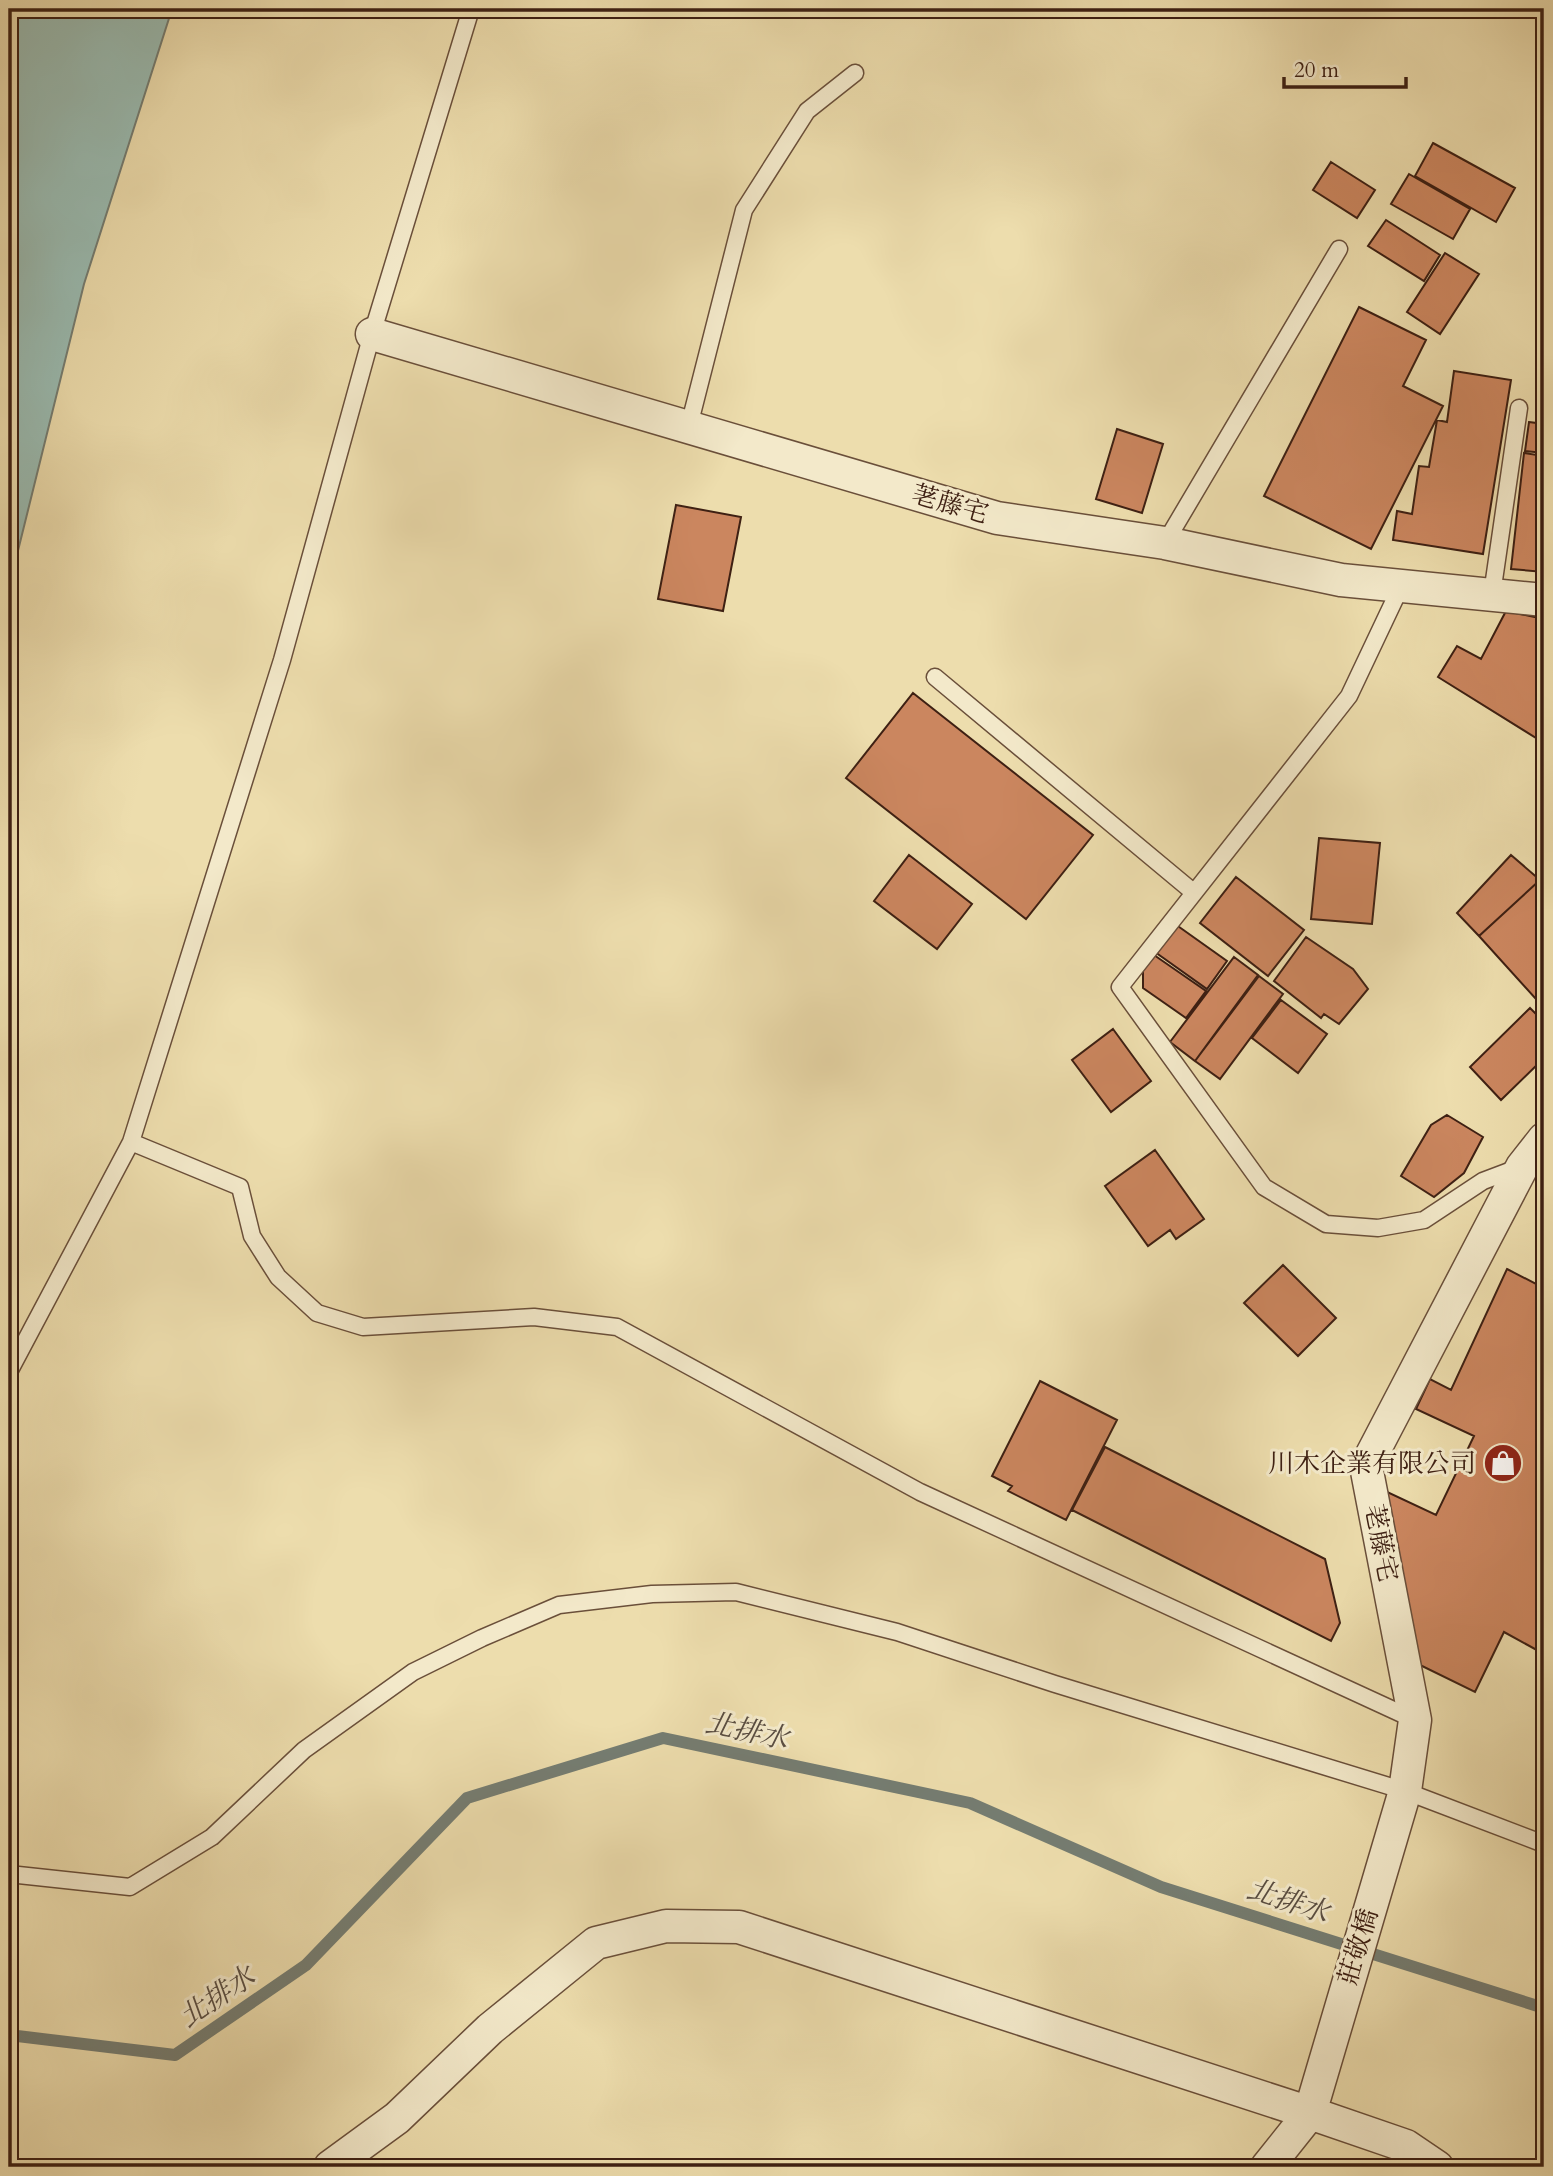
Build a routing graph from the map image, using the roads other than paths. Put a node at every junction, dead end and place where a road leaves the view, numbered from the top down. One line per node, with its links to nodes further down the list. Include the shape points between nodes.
1 (471, 9): 4 (lane)
2 (855, 73): 6 (lane, via 807,111 744,210)
3 (1339, 249): 7 (lane)
4 (372, 334): 6 (street, 荖藤宅); 14 (lane, via 282,660)
5 (1519, 408): 9 (lane)
6 (689, 426): 7 (street, 荖藤宅, via 997,518)
7 (1165, 543): 8 (street, 荖藤宅, via 1341,580)
8 (1402, 584): 9 (street, 荖藤宅); 12 (lane, via 1349,696)
9 (1492, 594): 10 (street, 荖藤宅)
10 (1544, 600)
11 (935, 677): 12 (lane)
12 (1192, 891): 15 (lane, via 1120,987 1264,1187 1326,1224 1378,1228 1424,1220 1483,1181)
13 (1544, 1139): 15 (street, 荖藤宅)
14 (131, 1142): 16 (lane); 17 (lane, via 240,1187 252,1236 278,1278 317,1313 363,1327 534,1318 617,1327 920,1492)
15 (1522, 1167): 17 (street, 荖藤宅, via 1366,1465)
16 (9, 1372)
17 (1415, 1720): 18 (street, 荖藤宅)
18 (1401, 1806): 19 (lane); 20 (lane, via 897,1632 736,1592 652,1594 559,1605 414,1672 304,1750 212,1837 130,1887); 21 (street, 莊敬橋)
19 (1544, 1844)
20 (9, 1874)
21 (1310, 2113): 22 (street, via 739,1927 666,1926 596,1943 490,2029 397,2118); 23 (street); 24 (street, via 1406,2146)
22 (330, 2167)
23 (1267, 2167)
24 (1437, 2167)

